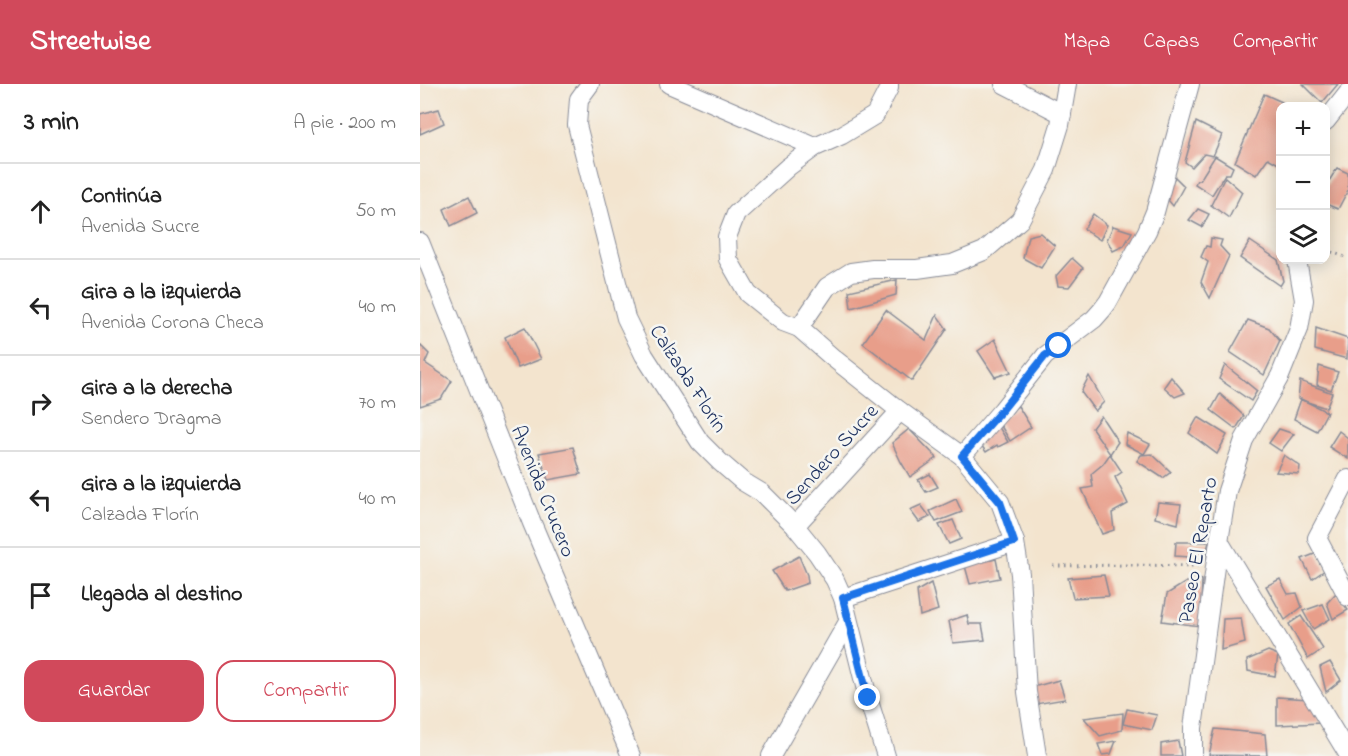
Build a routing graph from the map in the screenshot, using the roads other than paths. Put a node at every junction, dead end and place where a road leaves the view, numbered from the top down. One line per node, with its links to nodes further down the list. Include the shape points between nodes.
1 (590, 84): 17 (street, Calzada Florín, via 579,99 577,124 626,318 644,355 700,442)
2 (669, 84): 10 (street)
3 (890, 84): 10 (street, via 876,115)
4 (1004, 84): 8 (street)
5 (1066, 84): 8 (street)
6 (1190, 84): 15 (street, via 1155,212 1108,302 1094,319 1045,356)
7 (1348, 93): 9 (street)
8 (1062, 114): 13 (street, via 1046,170 1020,220 984,251 951,264 851,272 827,287)
9 (1330, 117)
10 (815, 147): 13 (street, via 736,214 727,237 728,259 748,294 783,322)
11 (420, 242): 24 (street, Avenida Crucero)
12 (1298, 264): 18 (street, Paseo El Reparto, via 1304,300 1299,329 1280,376 1244,441 1227,490)
13 (799, 328): 14 (street)
14 (900, 411): 15 (street); 17 (street, Sendero Sucre)
15 (962, 456): 19 (street, via 1000,502)
16 (1348, 479): 20 (street, via 1317,538)
17 (795, 526): 21 (street, Calzada Florín, via 836,580)
18 (1219, 541): 23 (street); 28 (street, Paseo El Reparto, via 1193,728)
19 (1014, 542): 21 (street); 27 (street, via 1020,574 1027,692)
20 (1348, 597)
21 (843, 598): 22 (street, Calzada Florín)
22 (848, 622): 25 (street); 26 (street, Calzada Florín)
23 (1348, 753)
24 (631, 756)
25 (771, 756)
26 (886, 756)
27 (1037, 756)
28 (1193, 756)

